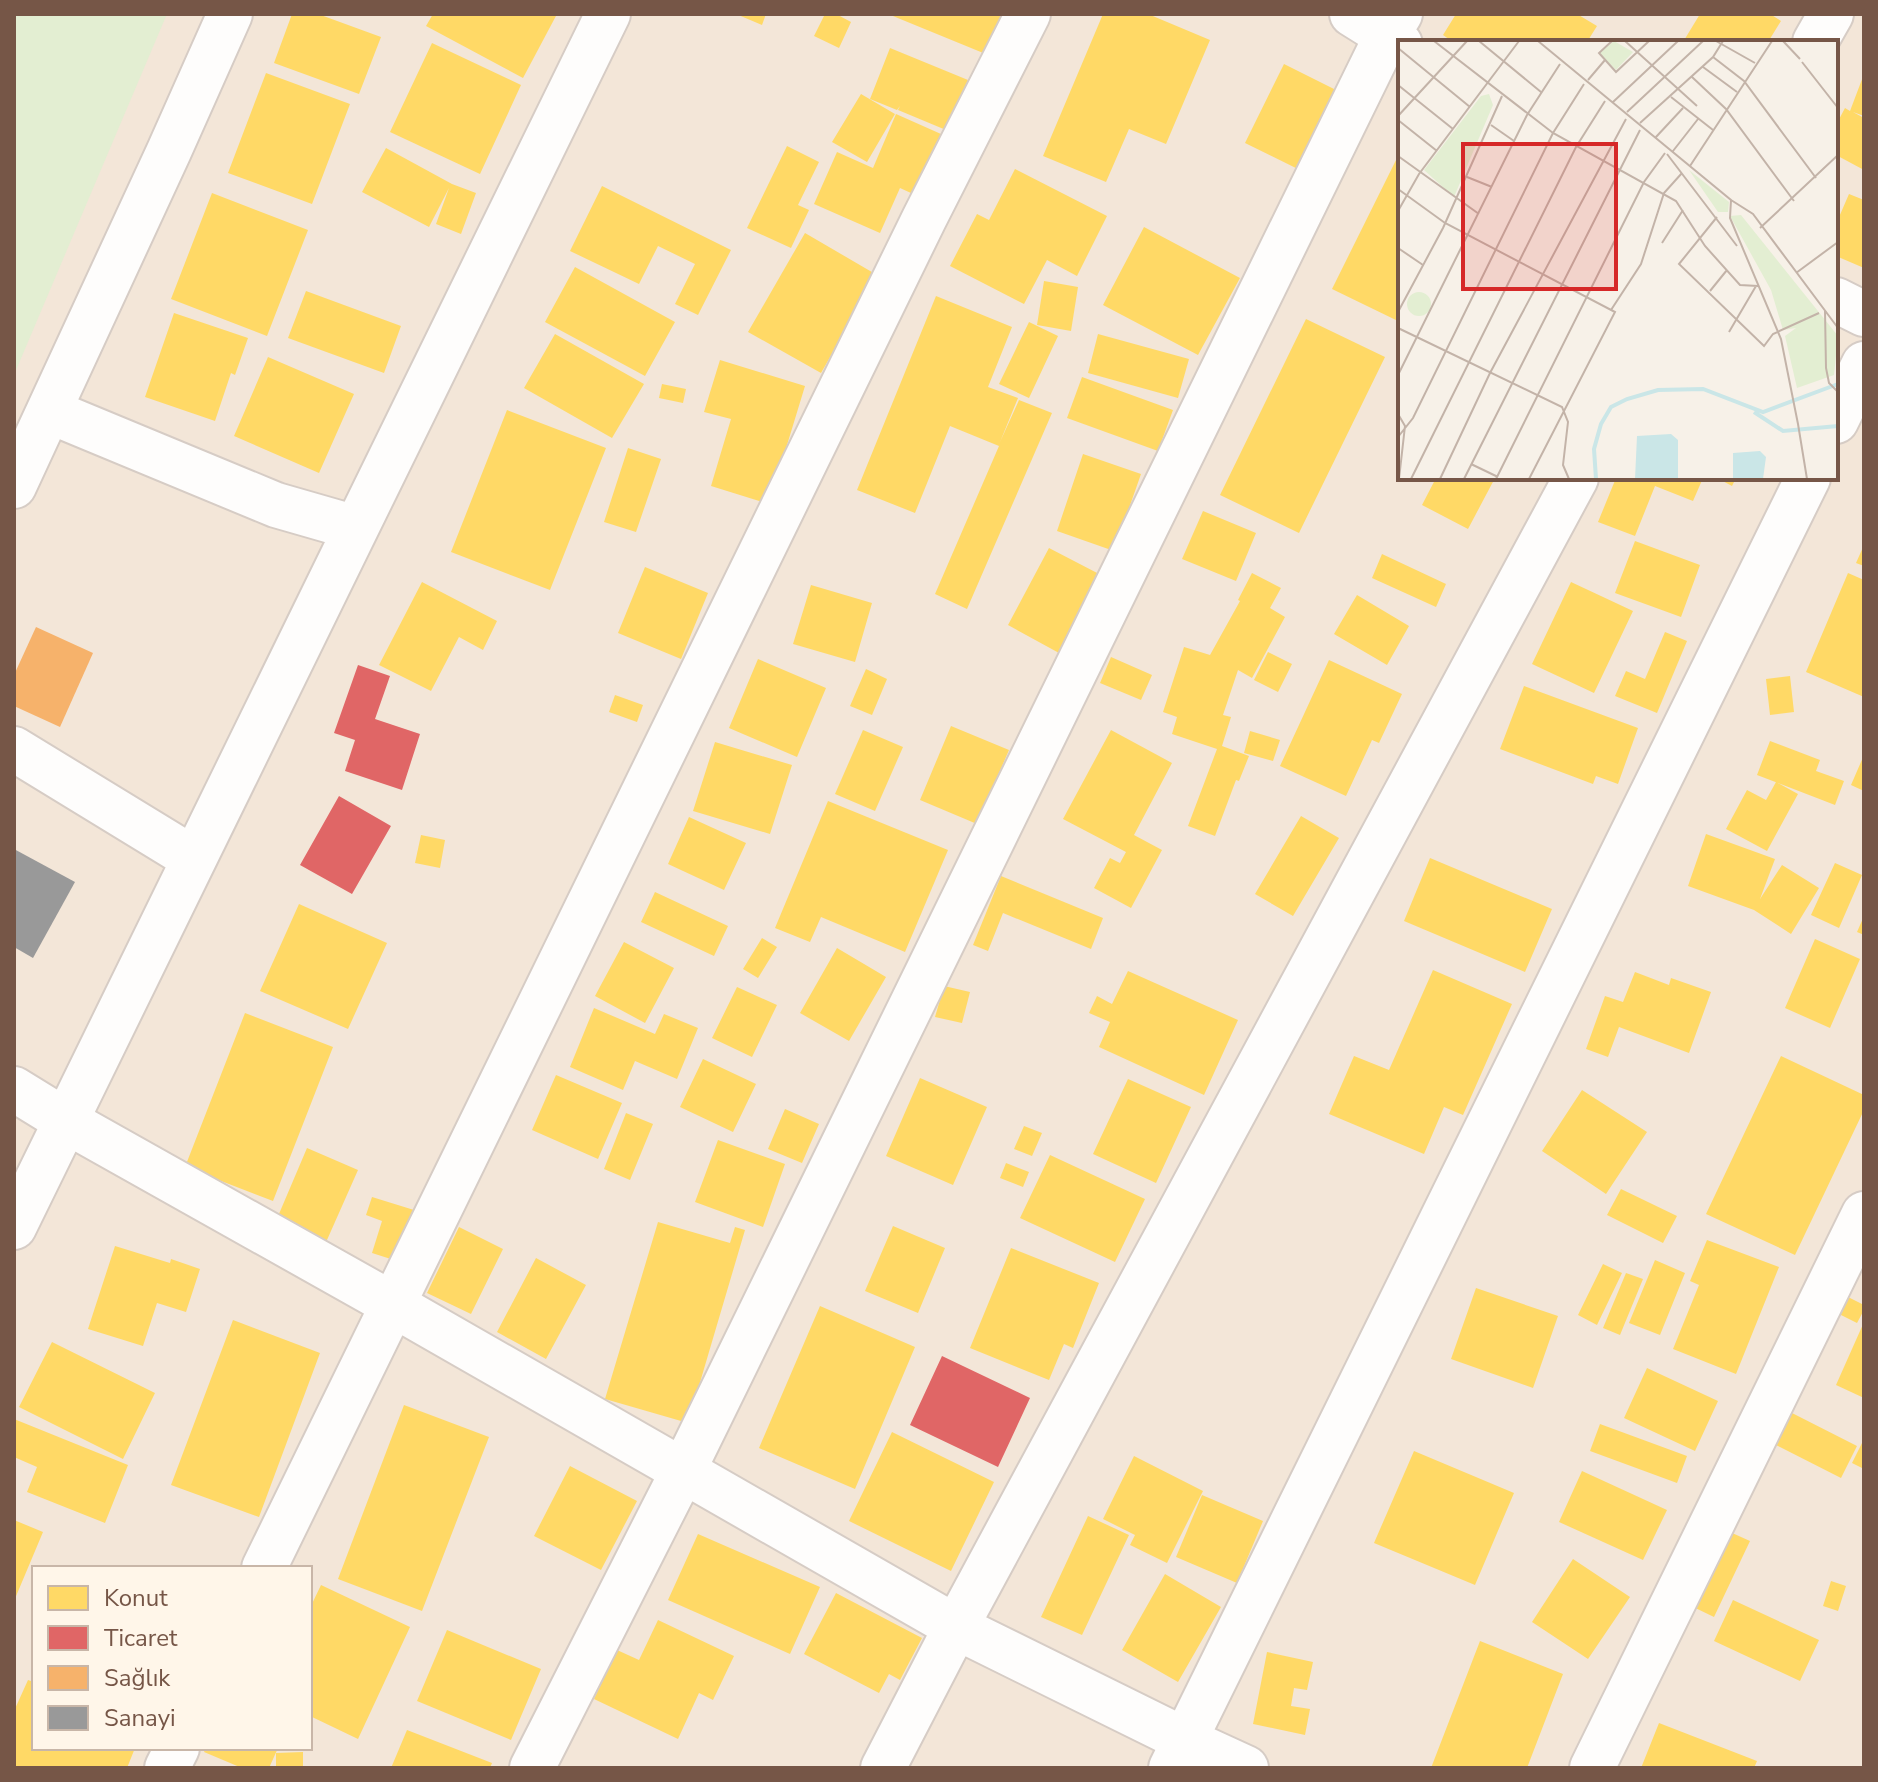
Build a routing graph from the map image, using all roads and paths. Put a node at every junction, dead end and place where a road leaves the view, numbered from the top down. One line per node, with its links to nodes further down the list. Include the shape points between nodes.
1 (230, 14): 10 (street)
2 (608, 14): 15 (street)
3 (1028, 14): 22 (street)
4 (1831, 14): 6 (street)
5 (1385, 27): 23 (street)
6 (1816, 40)
7 (1838, 301): 8 (street)
8 (1864, 314)
9 (1864, 364): 11 (street)
10 (49, 411): 14 (street); 15 (street, via 276,505)
11 (1838, 417)
12 (1575, 480): 25 (street)
13 (1807, 480): 27 (street)
14 (14, 486)
15 (356, 528): 17 (street)
16 (14, 749): 17 (street)
17 (194, 859): 19 (street)
18 (14, 1089): 19 (street)
19 (66, 1121): 21 (street); 22 (street)
20 (1864, 1214): 32 (street)
21 (14, 1227)
22 (392, 1304): 23 (street); 24 (street)
23 (683, 1471): 25 (street); 29 (street)
24 (265, 1566)
25 (956, 1627): 27 (street); 30 (street)
26 (176, 1750): 28 (street)
27 (1178, 1754): 31 (street)
28 (167, 1768)
29 (532, 1768)
30 (883, 1768)
31 (1246, 1768)
32 (1592, 1768)

